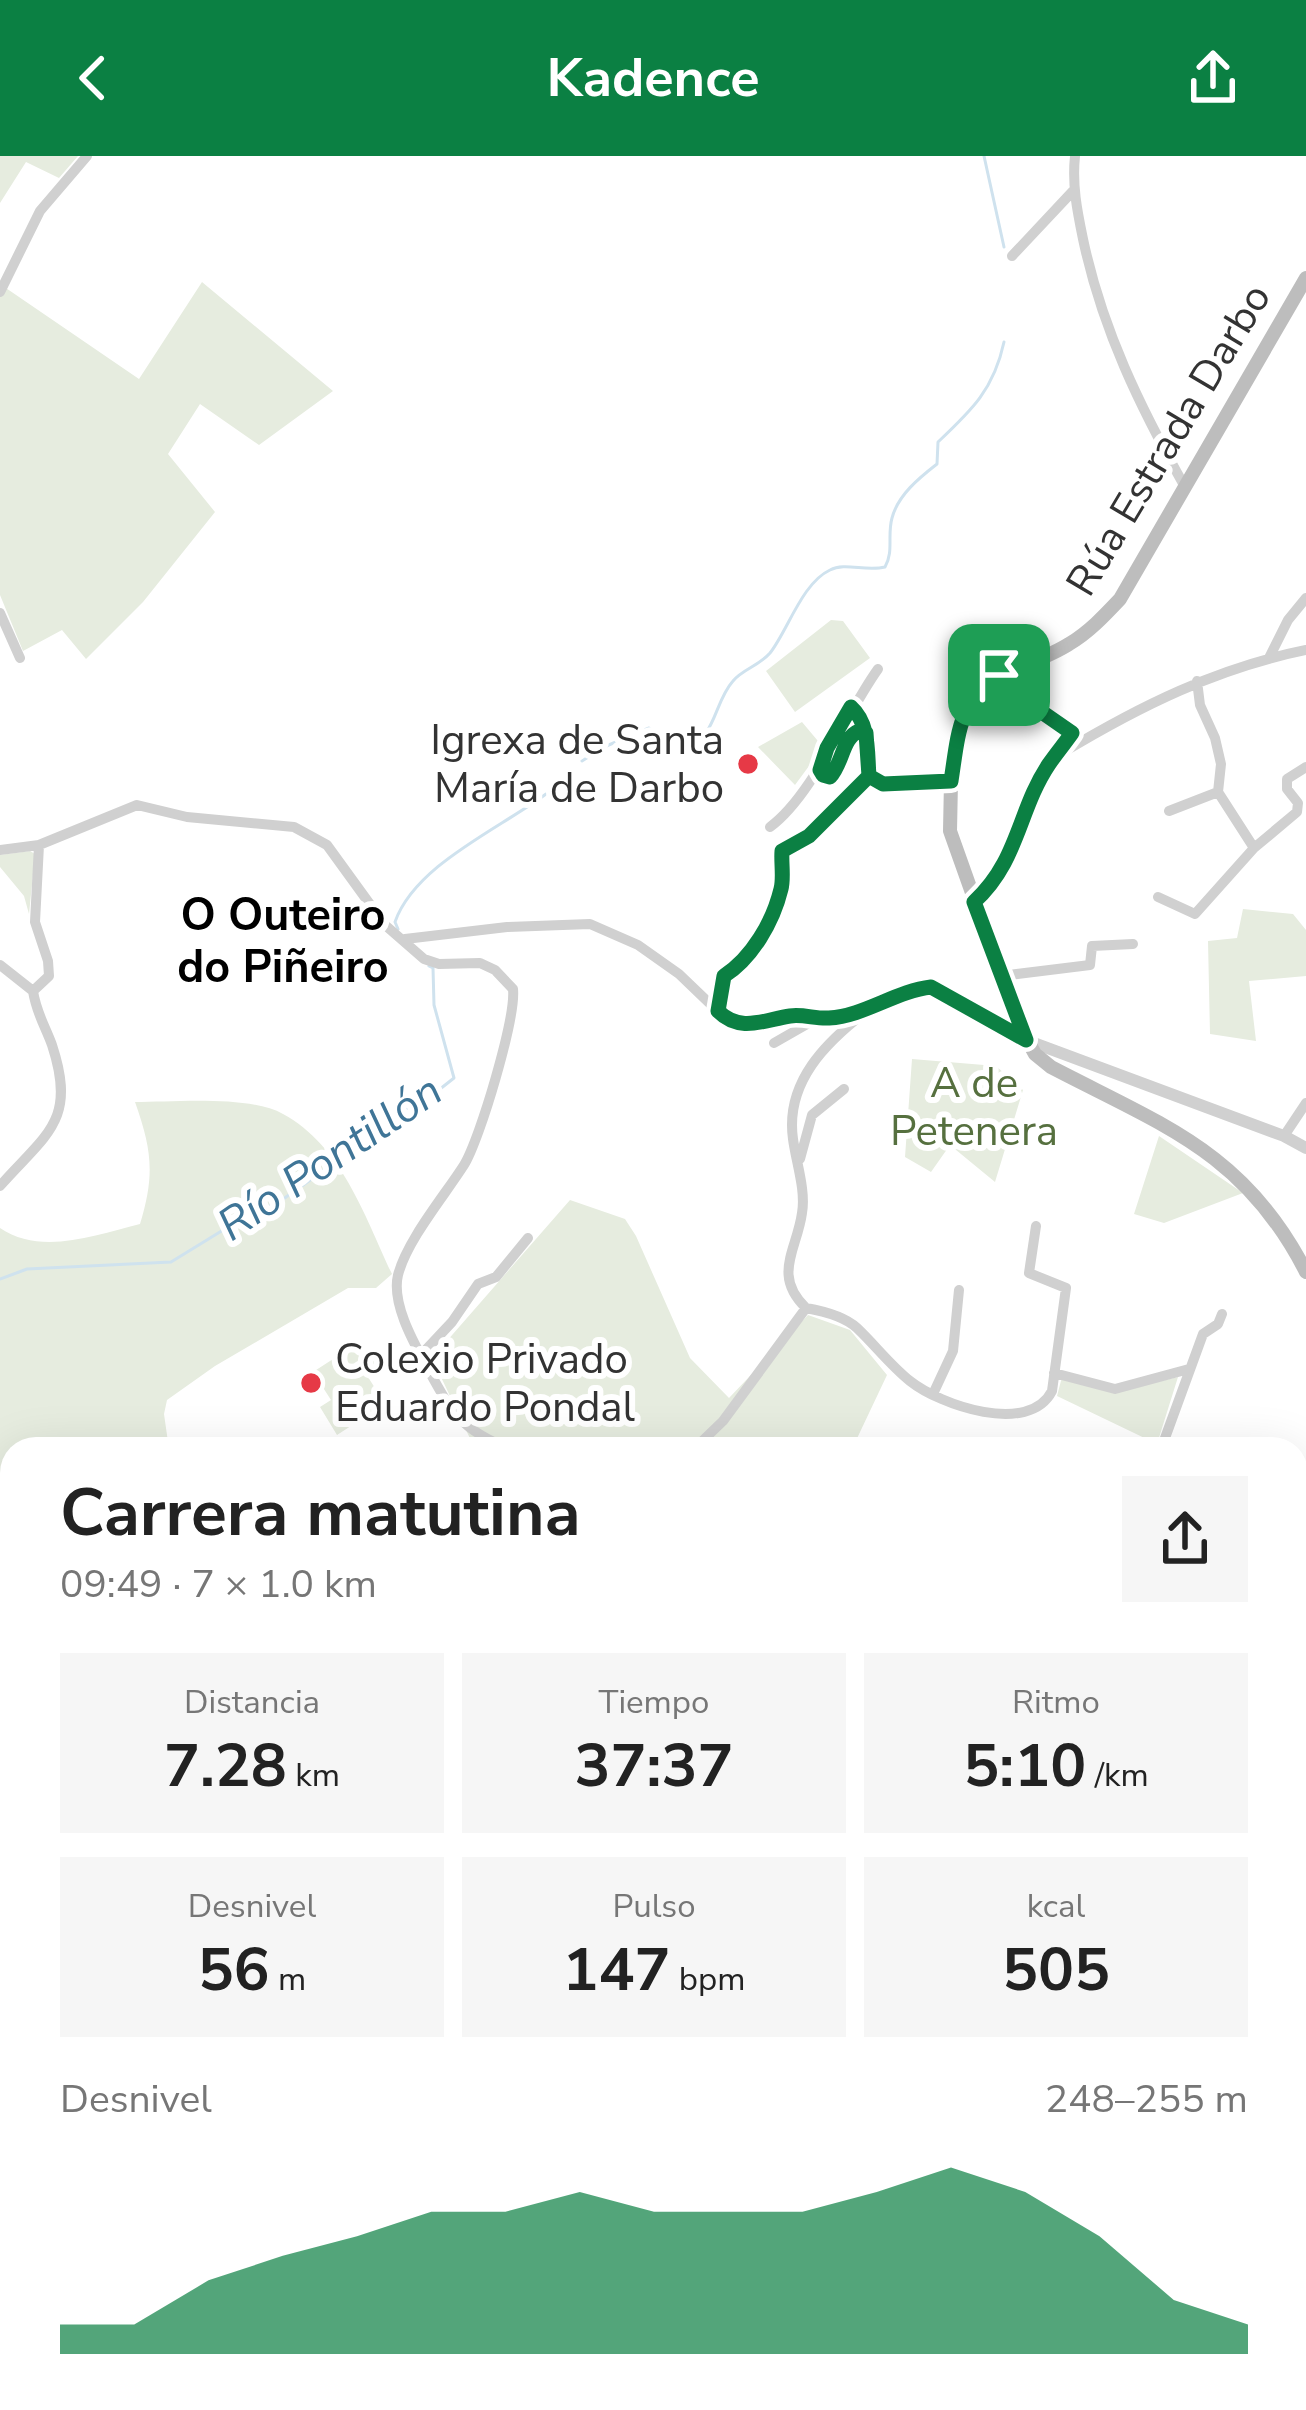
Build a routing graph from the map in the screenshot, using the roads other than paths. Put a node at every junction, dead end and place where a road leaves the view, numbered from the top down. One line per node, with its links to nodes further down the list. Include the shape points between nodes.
1 (87, 156): 6 (street, via 40,211)
2 (1075, 156): 3 (street)
3 (1073, 191): 4 (street); 7 (street, via 1095,294)
4 (1012, 256)
5 (1306, 278): 7 (main road, Rúa Estrada Darbo)
6 (0, 292)
7 (1185, 487): 14 (main road, Rúa Estrada Darbo, via 1103,618 1067,646)
8 (1306, 598): 12 (street)
9 (0, 613): 11 (street)
10 (1306, 650): 12 (street)
11 (20, 658)
12 (1268, 658): 15 (street)
13 (878, 669): 16 (street)
14 (999, 675): 19 (street, via 1072,733); 22 (main road, Rúa Estrada Darbo, via 966,705)
15 (1197, 681): 19 (street); 23 (street, via 1221,764)
16 (851, 707): 17 (street); 18 (street)
17 (866, 733): 18 (street, via 848,737 830,777 820,770); 21 (street)
18 (827, 748): 25 (street, via 791,809)
19 (1056, 757): 30 (street, via 1012,852)
20 (1306, 767): 27 (street, via 1287,778 1298,812)
21 (869, 776): 22 (street, via 883,784); 37 (street, via 809,836 782,851 784,884 743,964 724,976)
22 (951, 781): 30 (main road, Rúa Estrada Darbo, via 950,831)
23 (1218, 792): 24 (street); 27 (street)
24 (1169, 811)
25 (770, 827)
26 (39, 845): 28 (street); 31 (street, via 137,806 294,827 327,845 385,925); 35 (street, via 35,922 50,968)
27 (1254, 848): 29 (street, via 1196,914)
28 (0, 850)
29 (1159, 897)
30 (974, 902): 34 (main road, Rúa Estrada Darbo)
31 (405, 939): 37 (street, via 590,924 638,946); 53 (street, via 424,959 495,970 514,1002 467,1160 397,1277)
32 (1133, 944): 34 (street, via 1092,946 1090,964)
33 (0, 965): 35 (street)
34 (1001, 976): 39 (main road, Rúa Estrada Darbo)
35 (33, 991): 46 (street, via 64,1098 52,1127)
36 (875, 1004): 38 (street); 39 (street, via 931,987); 45 (street, via 828,1040 797,1089 790,1114)
37 (718, 1011): 38 (street, via 755,1025)
38 (819, 1017): 40 (street)
39 (1022, 1033): 43 (street); 49 (main road, via 1051,1067 1144,1112 1225,1165 1280,1223)
40 (774, 1043)
41 (844, 1089): 45 (street, via 812,1115)
42 (1306, 1103): 43 (street)
43 (1284, 1136): 44 (street)
44 (1306, 1148)
45 (799, 1174): 51 (street, via 803,1211 788,1279)
46 (0, 1186)
47 (1036, 1226): 55 (street, via 1029,1273 1066,1288)
48 (528, 1238): 53 (street)
49 (1306, 1272)
50 (959, 1290): 56 (street, via 953,1351)
51 (806, 1308): 56 (street, via 855,1326); 58 (street)
52 (1222, 1314): 54 (street, via 1203,1334)
53 (421, 1355): 57 (street, via 454,1417)
54 (1189, 1369): 55 (street, via 1115,1389); 59 (street)
55 (1054, 1373): 56 (street, via 1045,1403 1023,1411 988,1414)
56 (933, 1394)
57 (484, 1437)
58 (706, 1437)
59 (1165, 1437)

